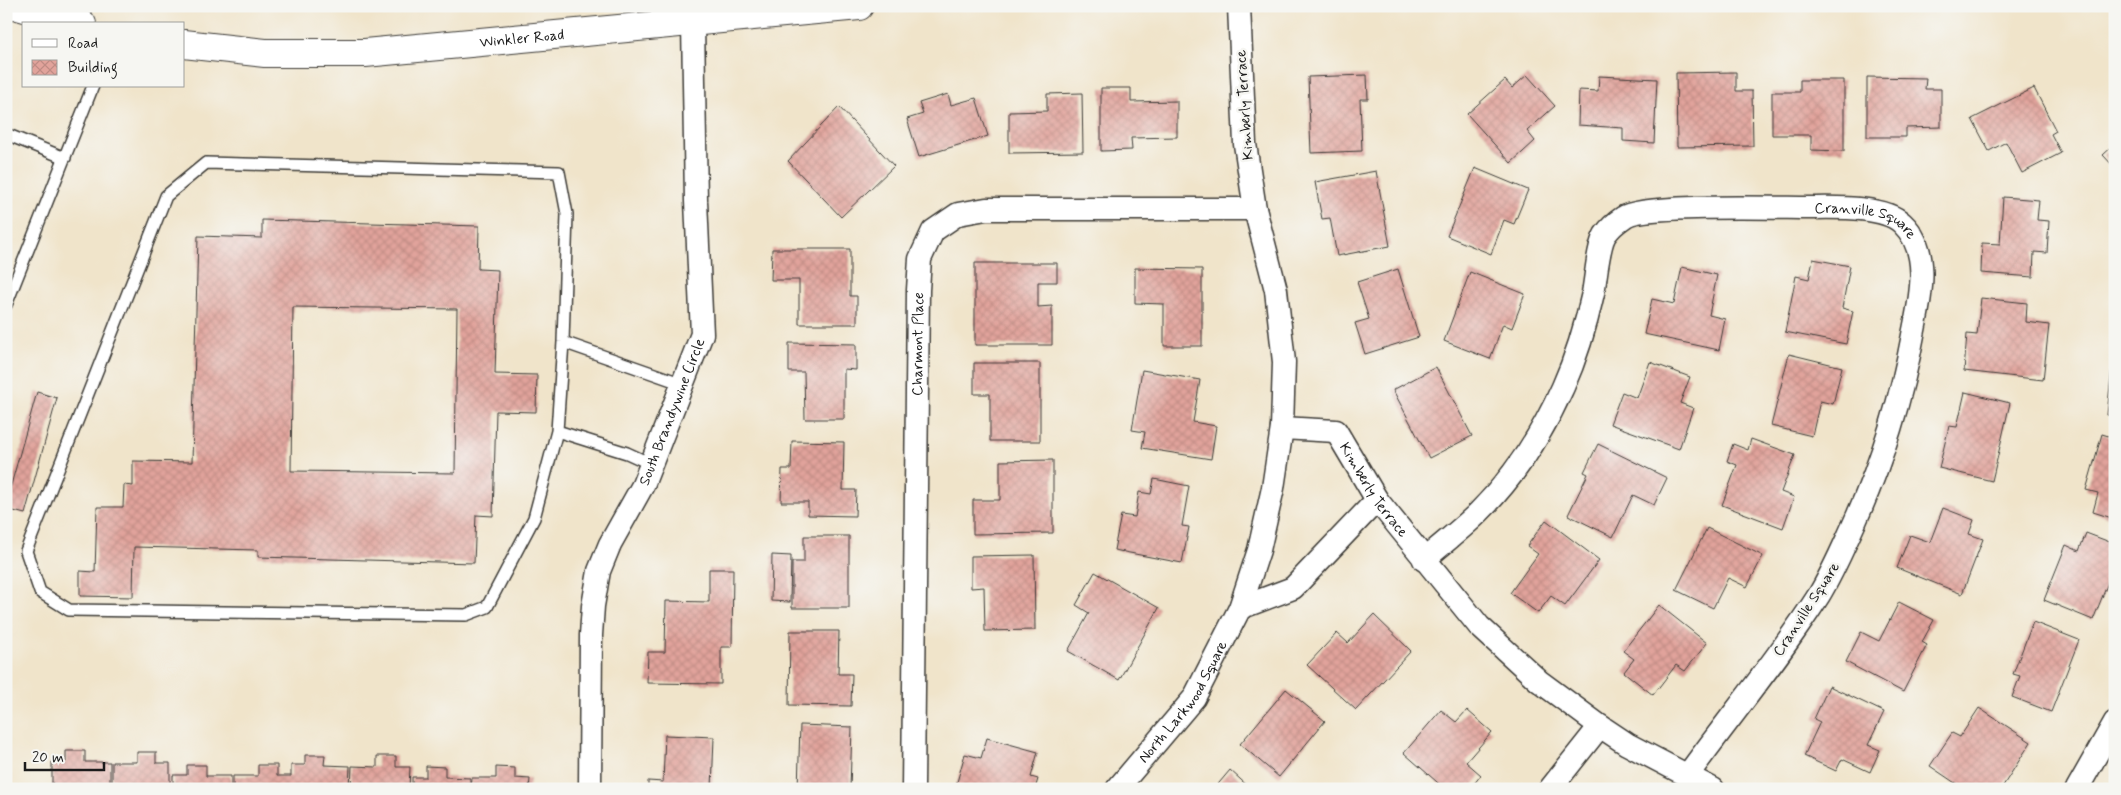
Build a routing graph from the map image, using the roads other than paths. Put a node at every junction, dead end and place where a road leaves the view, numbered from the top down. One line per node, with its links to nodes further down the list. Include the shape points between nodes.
1 (18, 6): 5 (street)
2 (859, 6): 4 (street, Winkler Road)
3 (1238, 6): 10 (street, Kimberly Terrace, via 1245,144)
4 (692, 15): 6 (street, Winkler Road, via 364,54 265,53); 13 (street, South Brandywine Circle, via 702,334)
5 (75, 22)
6 (185, 44)
7 (92, 88): 9 (lane)
8 (6, 134): 9 (lane)
9 (64, 158): 11 (lane)
10 (1254, 209): 14 (street, Kimberly Terrace, via 1276,290 1284,362); 24 (street, Charmont Place, via 986,209 958,214 933,231 920,259 918,290)
11 (6, 305)
12 (563, 342): 13 (lane); 15 (lane); 15 (lane, via 567,214 559,172 206,163 166,196 26,551 40,592 69,610 466,615 488,607 534,518)
13 (683, 384): 16 (street, South Brandywine Circle)
14 (1282, 428): 17 (street, Kimberly Terrace, via 1336,431); 19 (street, North Larkwood Square, via 1259,550)
15 (557, 431): 16 (lane, via 627,452)
16 (651, 464): 23 (street, South Brandywine Circle, via 610,544 598,580 591,635)
17 (1377, 500): 18 (street, Kimberly Terrace); 19 (street, via 1293,588)
18 (1424, 560): 21 (street, Kimberly Terrace, via 1479,626 1539,680); 22 (street, Cranville Square, via 1496,495 1534,443 1576,354 1604,237 1626,214 1657,209 1840,208 1875,211 1901,222 1918,245 1919,305 1908,366 1878,472 1820,593)
19 (1240, 608): 25 (street, North Larkwood Square, via 1194,698)
20 (2115, 722): 28 (street)
21 (1600, 726): 22 (street, Kimberly Terrace); 26 (street)
22 (1687, 776): 27 (street, Kimberly Terrace)
23 (590, 789)
24 (913, 789)
25 (1117, 789)
26 (1550, 789)
27 (1713, 789)
28 (2077, 789)

